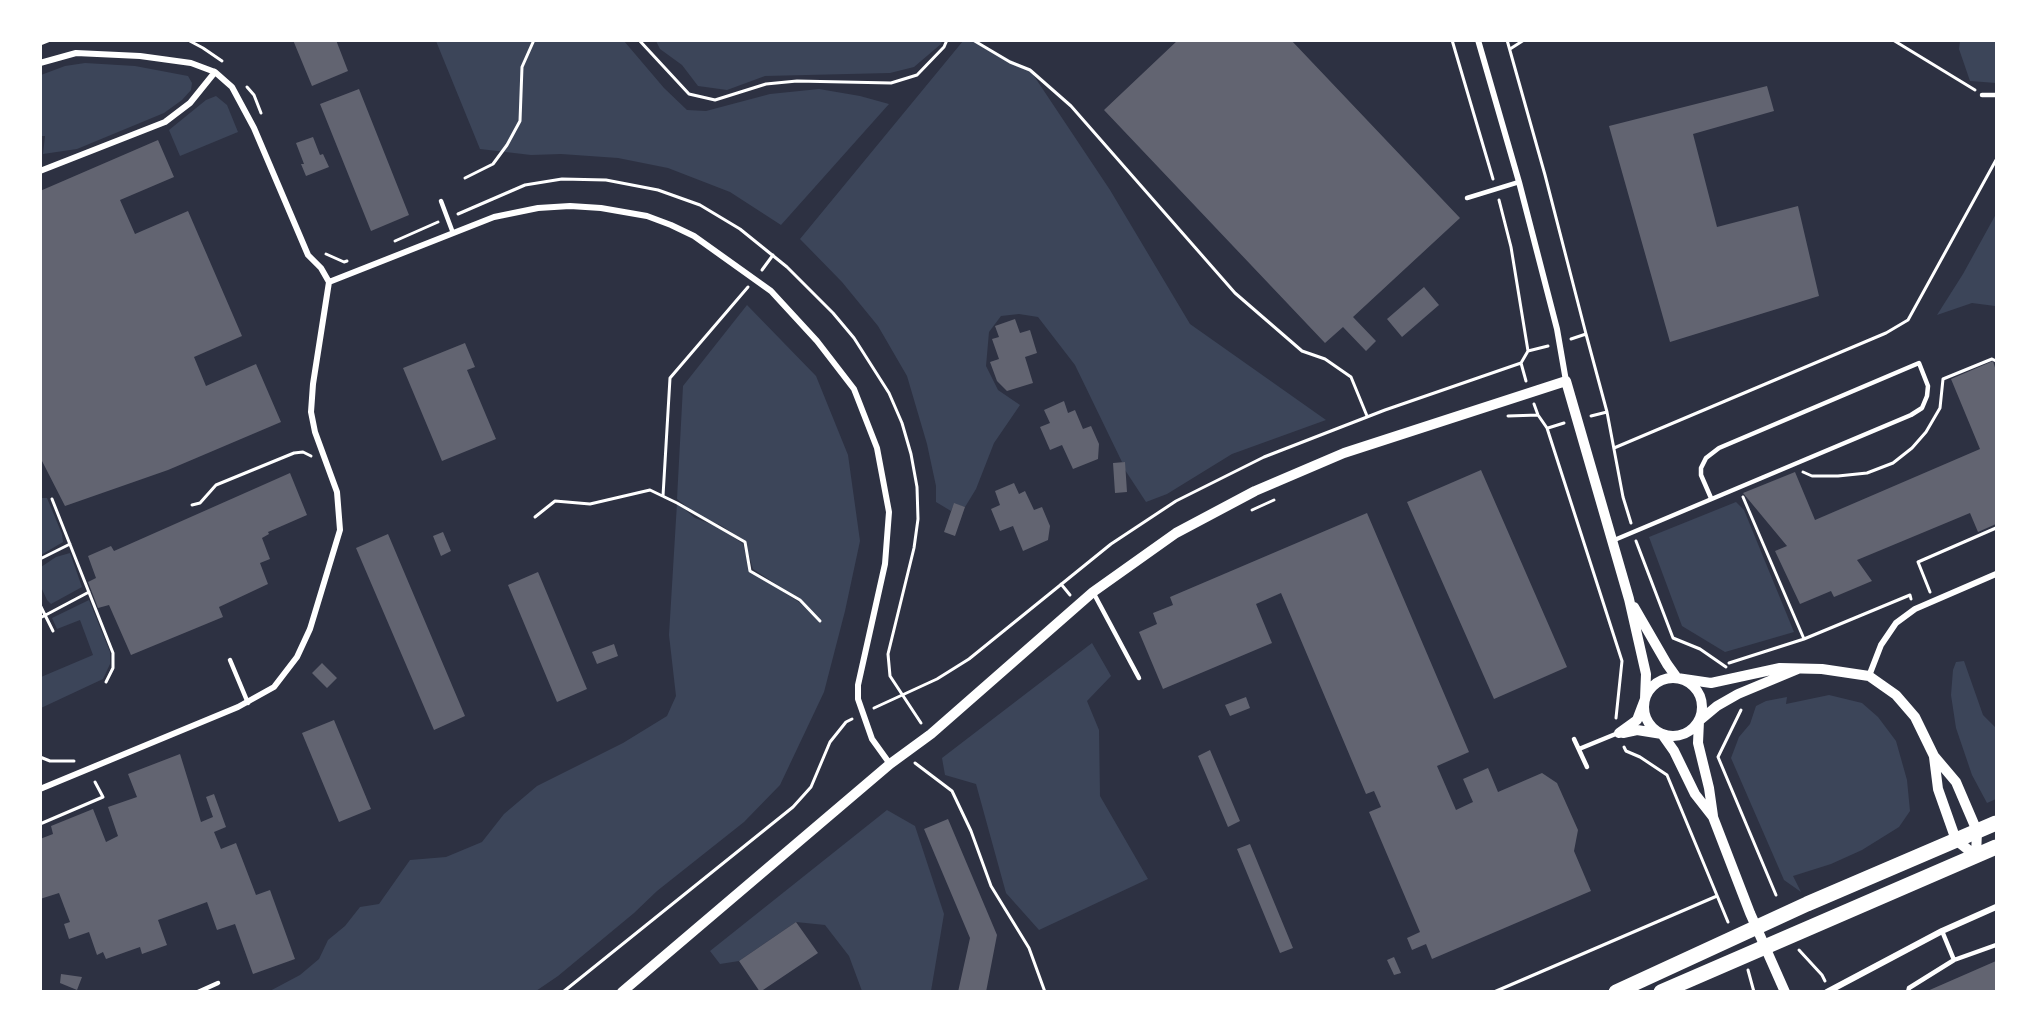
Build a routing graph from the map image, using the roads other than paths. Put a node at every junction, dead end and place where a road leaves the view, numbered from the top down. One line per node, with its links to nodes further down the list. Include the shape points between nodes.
1 (1478, 40): 7 (street)
2 (40, 63): 3 (street, via 76,53 105,52 191,63)
3 (215, 72): 6 (street, via 190,103 165,122); 11 (street, via 232,87 254,128 308,255)
4 (1983, 95): 5 (lane)
5 (1996, 95)
6 (40, 171)
7 (1519, 182): 8 (lane); 12 (street, via 1557,329)
8 (1467, 198)
9 (441, 201): 10 (lane)
10 (453, 233): 11 (street); 31 (street, via 494,217 538,208 601,208 647,216 694,236 771,291 817,341 854,390 877,448 890,512 885,564 858,685 858,699 872,739)
11 (328, 282): 24 (street, via 311,412 337,492 340,530 310,629 297,657 274,687)
12 (1566, 381): 14 (street); 16 (street, via 1344,453 1255,491 1176,533)
13 (1711, 498): 13 (lane, via 1922,408 1928,386 1919,363 1719,448 1701,468); 14 (lane)
14 (1612, 541): 17 (street)
15 (1996, 576): 20 (street, via 1916,609 1896,623 1881,645)
16 (1093, 592): 21 (lane); 31 (street, via 931,734)
17 (1629, 599): 22 (street); 23 (street, via 1646,674)
18 (230, 660): 24 (lane)
19 (1798, 669): 20 (street); 22 (street, via 1770,669 1711,683); 25 (street, via 1738,694)
20 (1869, 676): 30 (street, via 1896,695 1915,717)
21 (1139, 678)
22 (1677, 678): 23 (street, via 1661,680); 25 (street, via 1699,693)
23 (1645, 699): 26 (street, via 1637,720); 27 (street, via 1649,723)
24 (248, 703): 33 (street)
25 (1699, 721): 27 (street, via 1679,736); 34 (street, via 1698,743)
26 (1619, 733): 27 (street, via 1637,730); 29 (lane)
27 (1662, 734): 34 (street, via 1695,794)
28 (1574, 739): 29 (lane)
29 (1579, 749): 32 (lane)
30 (1934, 756): 36 (street, via 1956,782); 37 (street, via 1938,789)
31 (890, 764): 47 (street)
32 (1587, 767)
33 (40, 789)
34 (1713, 817): 50 (street)
35 (1996, 823): 36 (highway)
36 (1977, 831): 37 (highway); 39 (street)
37 (1956, 840): 39 (street); 48 (highway)
38 (1996, 847): 39 (highway)
39 (1976, 856): 49 (highway)
40 (1996, 907): 41 (street)
41 (1942, 931): 43 (lane); 45 (street)
42 (1996, 945): 43 (lane)
43 (1954, 960): 51 (lane)
44 (218, 983): 46 (lane)
45 (1828, 991)
46 (198, 992)
47 (622, 992)
48 (1616, 992)
49 (1661, 992)
50 (1785, 992)
51 (1908, 992)

